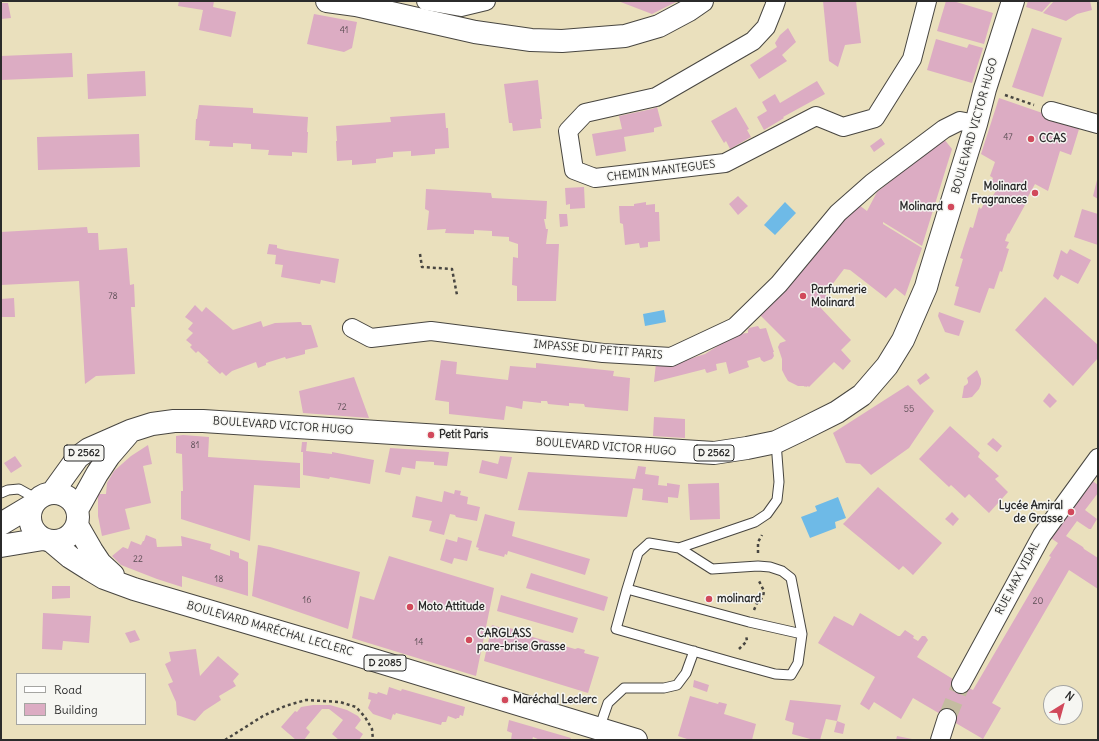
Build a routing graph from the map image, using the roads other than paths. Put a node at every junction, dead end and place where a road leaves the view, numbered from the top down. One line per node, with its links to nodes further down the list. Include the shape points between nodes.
1 (327, 1): 8 (main road)
2 (426, 1): 3 (street, via 462,7)
3 (486, 1)
4 (702, 1): 8 (main road, via 659,26 625,36 562,42 474,32)
5 (776, 1): 6 (street, CHEMIN MANTEGUES, via 766,27 753,41 656,97 585,113 568,131 574,170 595,178 725,163 816,116 843,127 875,118 912,59)
6 (928, 1)
7 (1013, 1): 10 (main road, BOULEVARD VICTOR HUGO / D 2562)
8 (356, 3)
9 (1051, 111): 11 (street)
10 (976, 124): 12 (street, IMPASSE DU PETIT PARIS, via 960,121 944,129 872,183 838,213 779,284 735,327 671,357 603,353 431,331 372,338); 14 (main road, BOULEVARD VICTOR HUGO / D 2562, via 926,288 903,340 887,366 862,395 837,412)
11 (1098, 124)
12 (352, 328)
13 (130, 431): 14 (main road, BOULEVARD VICTOR HUGO / D 2562, via 152,424 203,421 714,453); 17 (main road, BOULEVARD VICTOR HUGO / D 2562, via 89,449 78,457); 18 (main road, D 2562, via 97,474)
14 (776, 442): 22 (lane, via 780,482 777,500 767,514 755,522)
15 (1098, 458): 27 (street, RUE MAX VIDAL, via 1042,534)
16 (1, 493): 17 (lane, via 19,489)
17 (40, 499): 18 (main road, via 57,492 66,495 73,502); 19 (main road, D 2562); 20 (main road, via 29,515 30,525 35,533)
18 (77, 518): 20 (main road, via 73,532 67,538 59,541); 23 (main road, D 2085, via 100,563)
19 (1, 524)
20 (47, 540): 21 (main road); 23 (main road, D 2085, via 89,570)
21 (1, 546)
22 (679, 548): 24 (lane, via 649,543 638,553); 25 (lane, via 712,569 758,566 782,571 791,578)
23 (134, 589): 29 (main road, BOULEVARD MARÉCHAL LECLERC / D 2085)
24 (626, 589): 25 (lane); 26 (lane, via 616,629)
25 (802, 634): 26 (lane, via 798,663 791,675 775,674)
26 (694, 651): 29 (lane, via 686,673 677,685 664,688 624,688 608,703)
27 (961, 684)
28 (947, 718): 31 (street)
29 (599, 729): 30 (main road, BOULEVARD MARÉCHAL LECLERC / D 2085)
30 (636, 740)
31 (940, 740)

